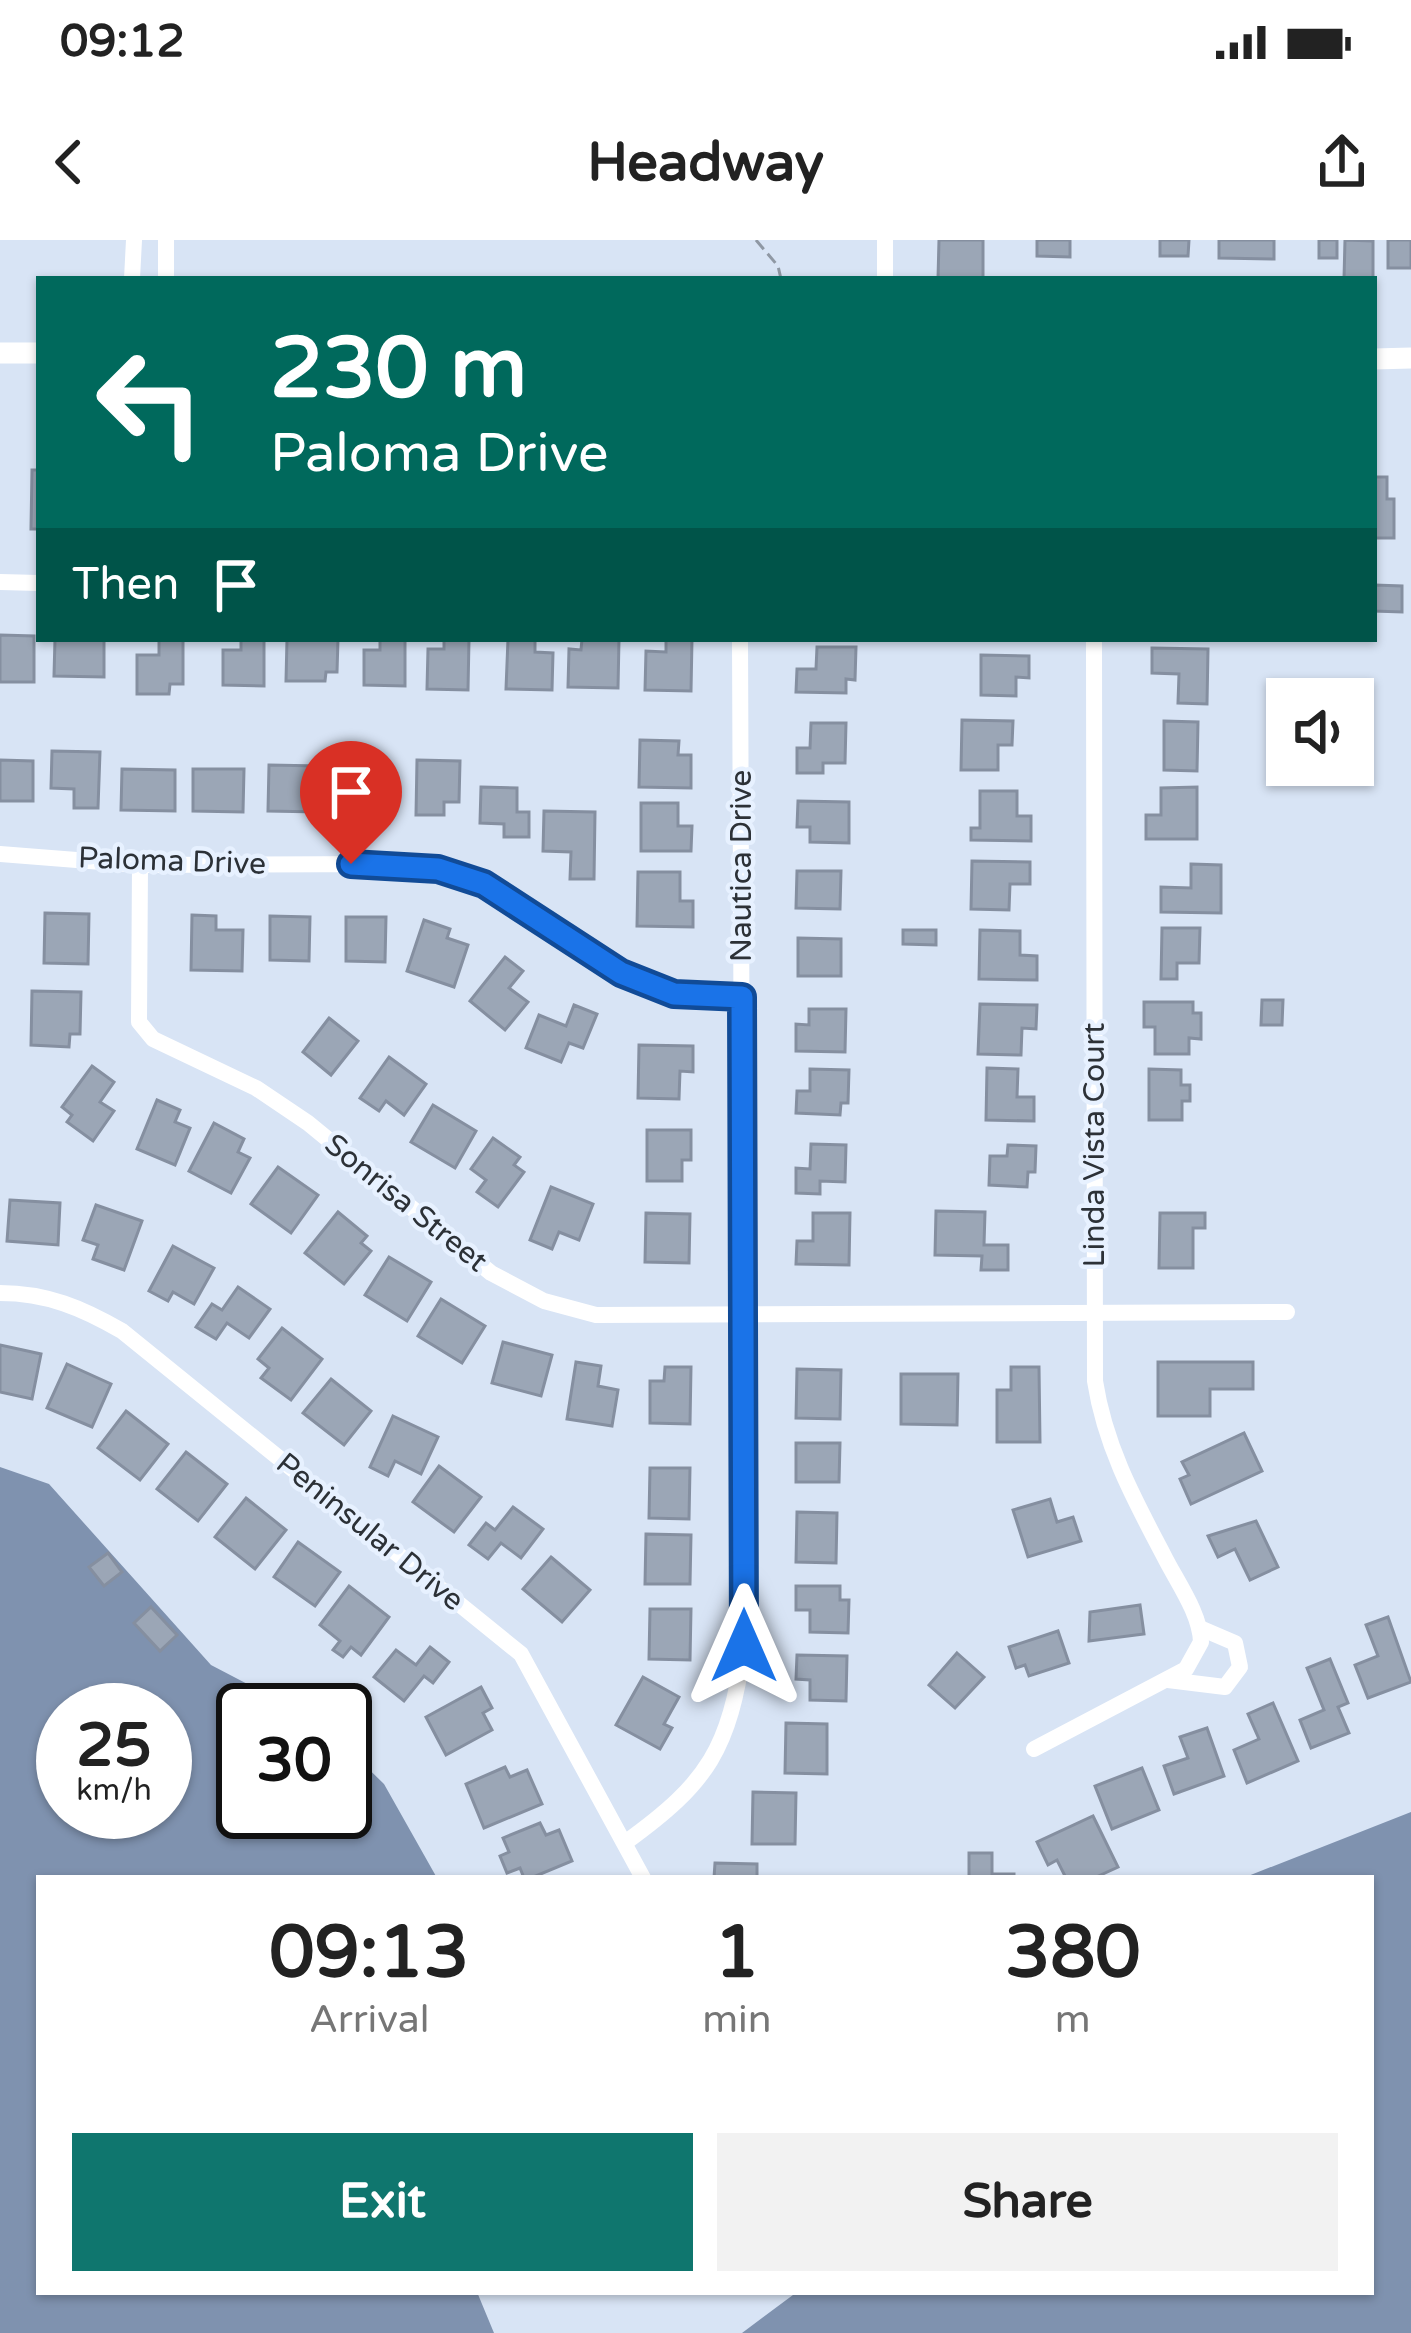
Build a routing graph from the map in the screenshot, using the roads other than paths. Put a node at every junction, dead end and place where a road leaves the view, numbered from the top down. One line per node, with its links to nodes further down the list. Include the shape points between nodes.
1 (134, 240): 4 (street)
2 (166, 240): 5 (street)
3 (886, 240): 6 (street)
4 (132, 276)
5 (166, 276)
6 (885, 276)
7 (0, 353): 8 (main road)
8 (36, 353)
9 (1377, 358): 10 (main road)
10 (1411, 358)
11 (0, 583): 12 (street)
12 (36, 583)
13 (740, 642): 17 (street, Nautica Drive)
14 (1094, 642): 19 (street, Linda Vista Court)
15 (0, 854): 16 (street, Paloma Drive)
16 (140, 865): 17 (street, Paloma Drive, via 438,869 484,884 621,973 674,994); 21 (street, Sonrisa Street, via 139,1022 153,1039 256,1088 491,1274 544,1301 596,1315)
17 (742, 997): 21 (street, Nautica Drive)
18 (0, 1293): 25 (street, Peninsular Drive, via 81,1307 122,1331 520,1654)
19 (1094, 1311): 20 (street, Sonrisa Street); 21 (street, Sonrisa Street); 22 (street, Linda Vista Court, via 1095,1381 1107,1439)
20 (1287, 1312)
21 (742, 1315): 25 (street, Nautica Drive, via 744,1646 736,1699 717,1751 684,1800)
22 (1200, 1628): 23 (street, via 1194,1662); 23 (street, Linda Vista Court, via 1235,1643 1240,1667 1225,1687)
23 (1167, 1680): 24 (street)
24 (1034, 1750)
25 (626, 1841): 26 (street, Peninsular Drive)
26 (642, 1875)

